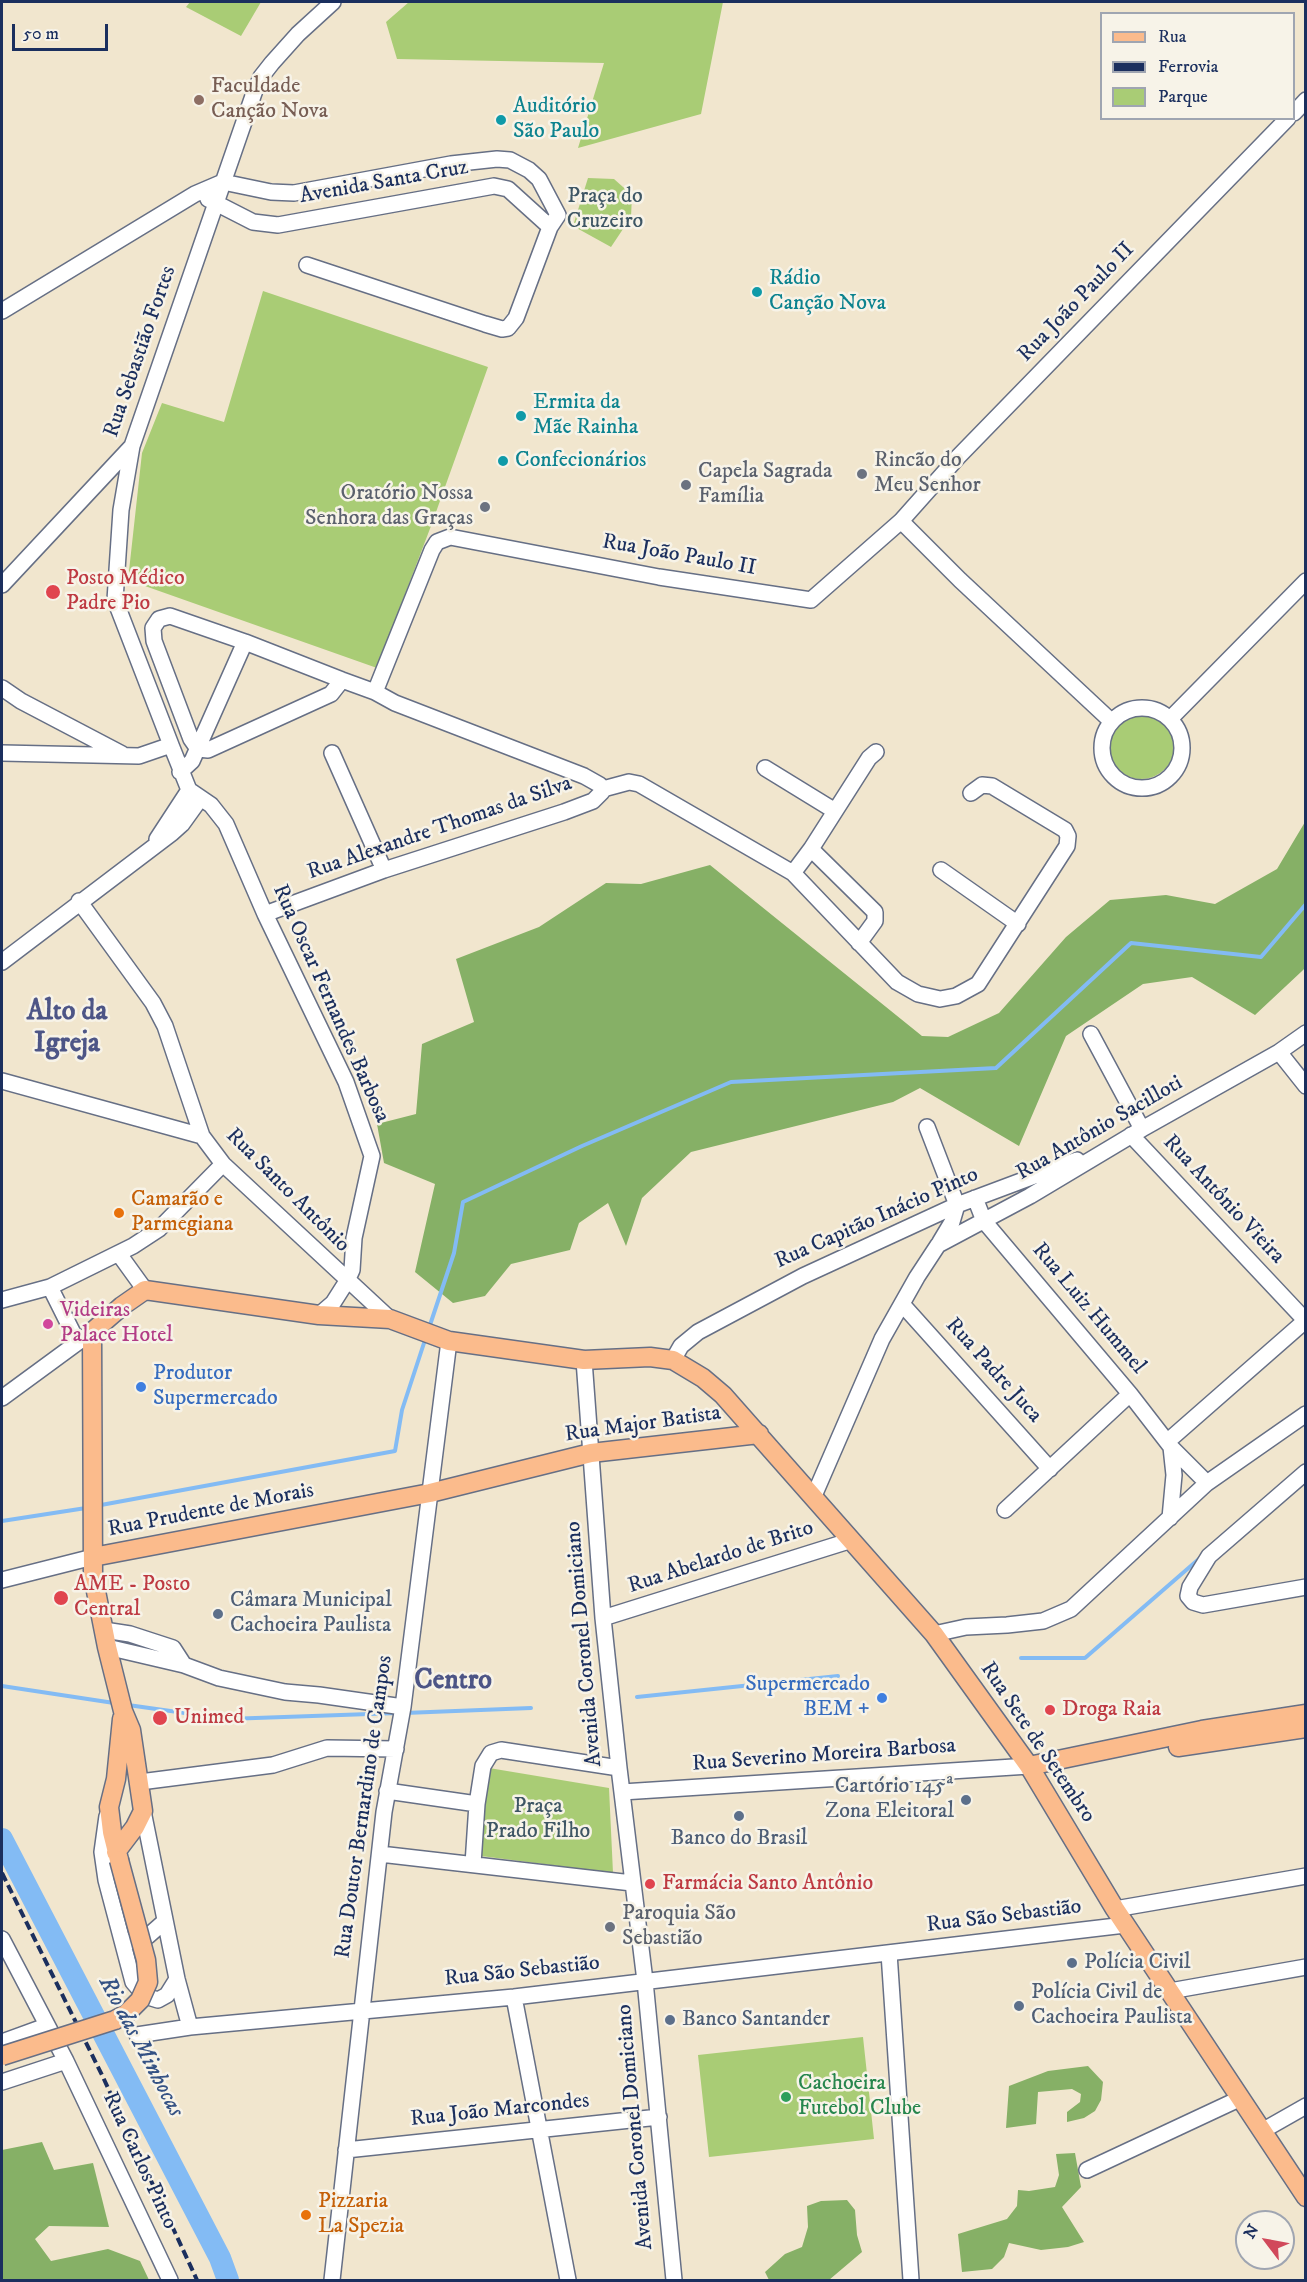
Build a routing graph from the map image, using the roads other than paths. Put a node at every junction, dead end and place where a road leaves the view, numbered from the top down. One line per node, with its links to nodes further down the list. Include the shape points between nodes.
1 (333, 2): 3 (street, Rua Sebastião Fortes, via 298,34 261,77)
2 (1286, 120): 10 (street, Rua João Paulo II)
3 (222, 182): 4 (street); 5 (street, Rua Sebastião Fortes); 6 (street, via 294,193 451,164 510,160 538,179)
4 (195, 194): 5 (street, Avenida Santa Cruz); 8 (street)
5 (216, 202): 6 (street, Avenida Santa Cruz, via 253,222 278,225 494,186 508,189); 9 (street, Rua Sebastião Fortes)
6 (554, 221): 7 (street, via 516,318 508,328 485,324)
7 (307, 265)
8 (2, 311)
9 (132, 446): 12 (street); 19 (street, Rua Sebastião Fortes, via 121,510 115,600)
10 (900, 521): 16 (street, Rua João Paulo II, via 811,600 659,577 450,537 437,542 432,550); 18 (street)
11 (1305, 581): 17 (street)
12 (2, 585)
13 (245, 642): 14 (street, Rua Alexandre Thomas da Silva); 20 (street); 20 (street, Rua Alexandre Thomas da Silva, via 170,616 159,619 153,628 154,641 190,739)
14 (342, 680): 16 (street, Rua Alexandre Thomas da Silva); 20 (street, via 330,694 208,750)
15 (2, 688): 24 (street)
16 (375, 692): 27 (street, Rua Alexandre Thomas da Silva, via 584,776)
17 (1170, 719): 18 (street, via 1151,708 1140,708 1129,709); 18 (street, via 1178,729 1182,754 1171,776 1149,788 1125,785 1106,768 1101,744)
18 (1111, 722)
19 (171, 745): 24 (street); 26 (street, Rua Sebastião Fortes)
20 (198, 749): 26 (street)
21 (876, 752): 30 (street)
22 (2, 753): 24 (street)
23 (332, 753): 32 (street)
24 (126, 757)
25 (765, 768): 30 (street)
26 (180, 772): 29 (street, Rua Sebastião Fortes)
27 (603, 789): 32 (street, Rua Alexandre Thomas da Silva, via 593,801 564,812); 34 (street, via 629,782 639,784)
28 (971, 793): 37 (street, via 982,785 993,786 1065,830 1068,836 1067,846)
29 (195, 794): 35 (street, via 182,824); 36 (street, Rua Oscar Fernandes Barbosa, via 211,805 226,824)
30 (836, 811): 31 (street)
31 (811, 849): 34 (street); 38 (street, via 875,912 875,921)
32 (384, 870): 36 (street, Rua Alexandre Thomas da Silva)
33 (941, 870): 37 (street)
34 (793, 873): 38 (street)
35 (79, 901): 39 (street); 47 (street, via 153,1003 165,1026)
36 (266, 914): 55 (street, Rua Oscar Fernandes Barbosa, via 346,1082 372,1156)
37 (1018, 924): 38 (street, via 978,984 956,996 940,999 918,994 897,982)
38 (859, 943)
39 (2, 962)
40 (1305, 1033): 42 (street, Rua Antônio Sacilloti)
41 (1091, 1034): 46 (street, Rua Antônio Vieira)
42 (1279, 1052): 44 (street); 46 (street, Rua Antônio Sacilloti)
43 (2, 1081): 47 (street, Rua Santo Antônio)
44 (1305, 1086)
45 (927, 1127): 51 (street)
46 (1137, 1132): 48 (street, Rua Antônio Sacilloti); 62 (street, Rua Antônio Vieira)
47 (202, 1136): 49 (street, Rua Santo Antônio)
48 (1116, 1144): 50 (street, Rua Capitão Inácio Pinto); 52 (street, Rua Antônio Sacilloti)
49 (223, 1164): 54 (street, via 159,1229); 55 (street, Rua Santo Antônio)
50 (975, 1198): 51 (street, Rua Capitão Inácio Pinto); 52 (street, Rua Luiz Hummel)
51 (957, 1204): 53 (street, via 950,1227); 66 (street, Rua Capitão Inácio Pinto, via 717,1320 688,1338)
52 (984, 1221): 53 (street, Rua Antônio Sacilloti); 67 (street, Rua Luiz Hummel)
53 (938, 1245): 59 (street, Rua Antônio Sacilloti)
54 (118, 1254): 56 (street); 57 (street)
55 (347, 1281): 60 (street, Rua Oscar Fernandes Barbosa, via 333,1303); 61 (street, Rua Santo Antônio)
56 (50, 1287): 58 (street); 63 (street)
57 (145, 1290): 60 (main road); 63 (main road)
58 (2, 1300)
59 (902, 1304): 73 (street, Rua Padre Juca); 77 (street, Rua Antônio Sacilloti, via 870,1364)
60 (319, 1315): 61 (main road)
61 (390, 1319): 64 (main road)
62 (1305, 1321): 71 (street)
63 (85, 1336): 68 (street); 81 (main road)
64 (449, 1341): 65 (main road); 76 (street, Rua Doutor Bernardino de Campos)
65 (584, 1360): 66 (main road); 72 (street, Avenida Coronel Domiciano)
66 (673, 1360): 70 (main road, Rua Sete de Setembro, via 712,1385)
67 (1130, 1394): 71 (street, Rua Luiz Hummel); 73 (street)
68 (2, 1398)
69 (1305, 1414): 75 (street)
70 (759, 1434): 72 (main road, Rua Major Batista); 77 (main road, Rua Sete de Setembro)
71 (1170, 1444): 75 (street, Rua Luiz Hummel); 79 (street, via 1174,1475)
72 (591, 1453): 76 (main road, Rua Major Batista); 84 (street, Avenida Coronel Domiciano)
73 (1050, 1468): 78 (street)
74 (1305, 1472): 83 (street, via 1209,1556 1193,1580 1188,1596 1192,1602 1203,1605)
75 (1207, 1483): 79 (street)
76 (430, 1492): 81 (main road, Rua Prudente de Morais); 87 (street, Rua Doutor Bernardino de Campos)
77 (813, 1498): 80 (main road, Rua Sete de Setembro)
78 (1005, 1510)
79 (1170, 1518): 85 (street, via 1079,1602 1057,1617 1029,1624 966,1627)
80 (852, 1540): 84 (street, Rua Abelardo de Brito); 85 (main road, Rua Sete de Setembro)
81 (93, 1557): 82 (street, Rua Prudente de Morais); 86 (main road, via 94,1586)
82 (2, 1580)
83 (1305, 1587)
84 (603, 1618): 94 (street, Avenida Coronel Domiciano)
85 (934, 1634): 93 (main road, Rua Sete de Setembro)
86 (105, 1639): 87 (street, via 219,1678 285,1692); 88 (main road)
87 (403, 1707): 92 (street, Rua Doutor Bernardino de Campos)
88 (123, 1711): 97 (main road); 98 (main road)
89 (1305, 1714): 91 (main road)
90 (1305, 1728): 91 (main road)
91 (1203, 1737): 93 (main road)
92 (396, 1749): 95 (street, Rua Doutor Bernardino de Campos); 97 (street, via 327,1748)
93 (1029, 1766): 96 (street, Rua Severino Moreira Barbosa); 105 (main road, Rua Sete de Setembro)
94 (619, 1768): 96 (street, Avenida Coronel Domiciano); 99 (street, via 496,1750 483,1766)
95 (387, 1791): 99 (street); 100 (street, Rua Doutor Bernardino de Campos)
96 (622, 1792): 104 (street, Avenida Coronel Domiciano)
97 (141, 1797): 98 (main road); 101 (main road, via 135,1827); 106 (street)
98 (111, 1803): 101 (main road); 109 (street, via 102,1852)
99 (477, 1804): 102 (street)
100 (380, 1854): 102 (street); 116 (street, Rua Doutor Bernardino de Campos)
101 (117, 1856): 121 (main road, bridge, via 146,1960 148,1982 140,2000 115,2020)
102 (473, 1864): 104 (street)
103 (1305, 1876): 105 (street)
104 (632, 1883): 113 (street, Avenida Coronel Domiciano)
105 (1115, 1909): 107 (main road, Rua Sete de Setembro)
106 (165, 1921): 109 (street, via 143,1939); 112 (street)
107 (1125, 1925): 110 (street, Rua São Sebastião); 114 (main road, Rua Sete de Setembro)
108 (2, 1939): 117 (street, Rua Carlos Pinto)
109 (121, 1943): 112 (street, via 133,1982 145,1996 163,1998)
110 (889, 1953): 113 (street, Rua São Sebastião); 136 (street)
111 (1305, 1967): 114 (street)
112 (177, 1979): 118 (street)
113 (645, 1981): 115 (street, Rua São Sebastião); 126 (street, Avenida Coronel Domiciano)
114 (1170, 1991): 124 (main road, Rua Sete de Setembro)
115 (514, 1997): 116 (street, Rua São Sebastião); 127 (street)
116 (361, 2010): 118 (street, Rua São Sebastião); 129 (street, Rua Doutor Bernardino de Campos)
117 (46, 2026): 120 (street); 122 (street, Rua Carlos Pinto)
118 (190, 2027): 119 (street, Rua São Sebastião)
119 (137, 2035)
120 (2, 2042)
121 (2, 2056)
122 (66, 2061): 123 (street); 132 (street, Rua Carlos Pinto)
123 (2, 2082)
124 (1241, 2098): 128 (main road, Rua Sete de Setembro); 130 (street)
125 (1305, 2106): 128 (street)
126 (659, 2117): 127 (street, Rua João Marcondes); 135 (street, Avenida Coronel Domiciano)
127 (540, 2129): 129 (street, Rua João Marcondes); 134 (street)
128 (1262, 2131): 131 (main road, Rua Sete de Setembro)
129 (346, 2150): 133 (street, Rua Doutor Bernardino de Campos)
130 (1087, 2170)
131 (1305, 2197)
132 (171, 2280)
133 (332, 2280)
134 (568, 2280)
135 (674, 2280)
136 (911, 2280)

